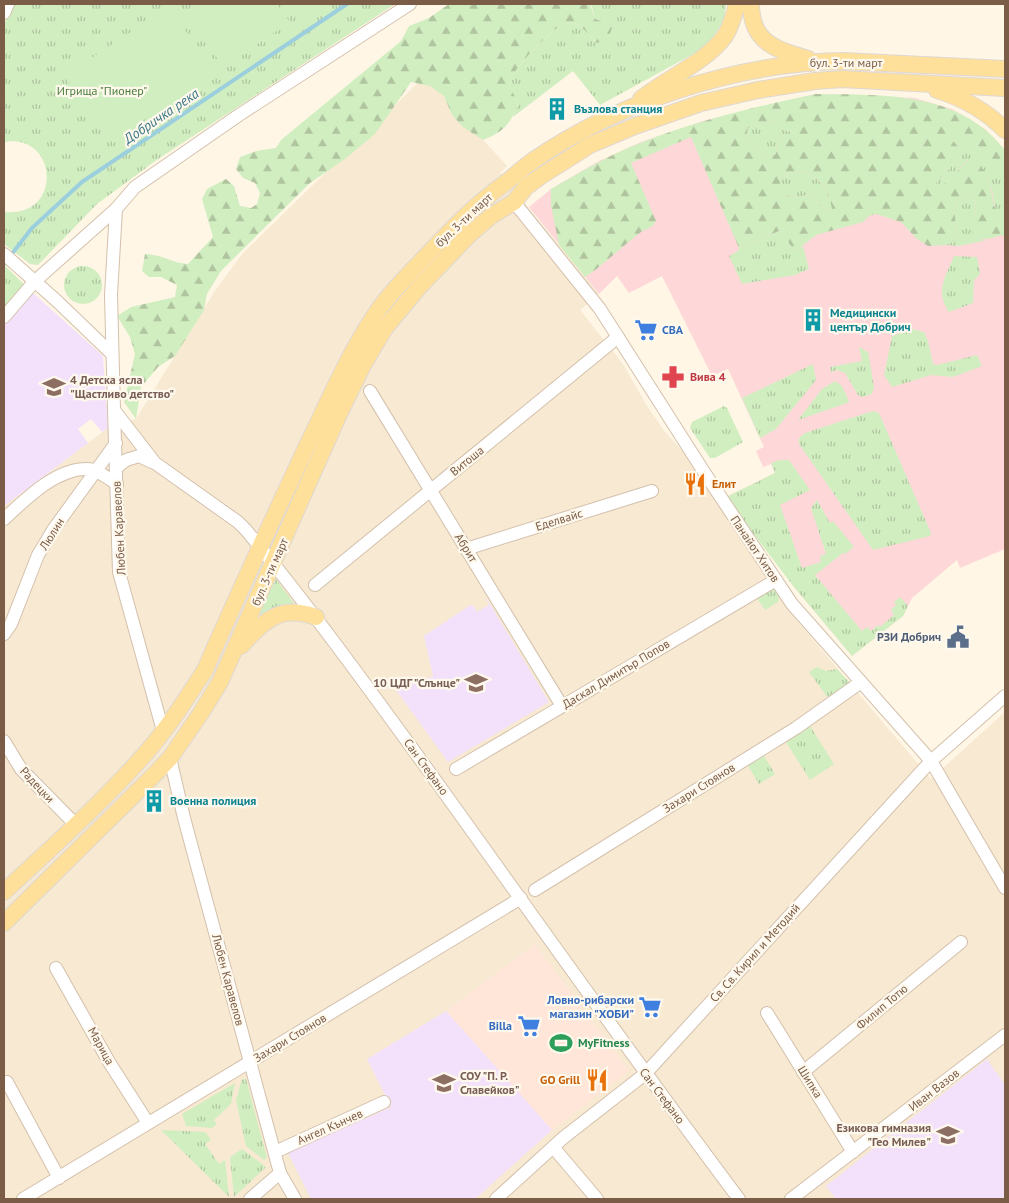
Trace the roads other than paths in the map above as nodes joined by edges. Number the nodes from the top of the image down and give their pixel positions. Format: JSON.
{"nodes":[{"id":1,"x":8,"y":4,"type":"edge"},
{"id":2,"x":410,"y":4,"type":"edge"},
{"id":3,"x":737,"y":4,"type":"edge"},
{"id":4,"x":751,"y":4,"type":"edge"},
{"id":5,"x":4,"y":13,"type":"edge"},
{"id":6,"x":815,"y":61,"type":"junction"},
{"id":7,"x":1005,"y":69,"type":"edge"},
{"id":8,"x":911,"y":82,"type":"junction"},
{"id":9,"x":1005,"y":88,"type":"edge"},
{"id":10,"x":630,"y":107,"type":"junction"},
{"id":11,"x":1005,"y":130,"type":"edge"},
{"id":12,"x":501,"y":186,"type":"junction"},
{"id":13,"x":513,"y":202,"type":"junction"},
{"id":14,"x":116,"y":210,"type":"junction"},
{"id":15,"x":4,"y":254,"type":"edge"},
{"id":16,"x":30,"y":278,"type":"junction"},
{"id":17,"x":4,"y":317,"type":"edge"},
{"id":18,"x":618,"y":337,"type":"junction"},
{"id":19,"x":112,"y":354,"type":"junction"},
{"id":20,"x":370,"y":391,"type":"dead end"},
{"id":21,"x":114,"y":410,"type":"junction"},
{"id":22,"x":116,"y":443,"type":"junction"},
{"id":23,"x":155,"y":463,"type":"junction"},
{"id":24,"x":116,"y":468,"type":"junction"},
{"id":25,"x":96,"y":471,"type":"junction"},
{"id":26,"x":117,"y":484,"type":"junction"},
{"id":27,"x":430,"y":491,"type":"junction"},
{"id":28,"x":652,"y":491,"type":"dead end"},
{"id":29,"x":4,"y":519,"type":"edge"},
{"id":30,"x":260,"y":546,"type":"junction"},
{"id":31,"x":466,"y":549,"type":"junction"},
{"id":32,"x":274,"y":564,"type":"junction"},
{"id":33,"x":776,"y":580,"type":"junction"},
{"id":34,"x":315,"y":584,"type":"dead end"},
{"id":35,"x":316,"y":617,"type":"junction"},
{"id":36,"x":4,"y":634,"type":"edge"},
{"id":37,"x":232,"y":657,"type":"junction"},
{"id":38,"x":861,"y":682,"type":"junction"},
{"id":39,"x":1005,"y":696,"type":"edge"},
{"id":40,"x":562,"y":706,"type":"junction"},
{"id":41,"x":163,"y":731,"type":"junction"},
{"id":42,"x":4,"y":741,"type":"edge"},
{"id":43,"x":170,"y":758,"type":"junction"},
{"id":44,"x":931,"y":761,"type":"junction"},
{"id":45,"x":456,"y":769,"type":"dead end"},
{"id":46,"x":76,"y":824,"type":"junction"},
{"id":47,"x":1005,"y":888,"type":"edge"},
{"id":48,"x":535,"y":890,"type":"dead end"},
{"id":49,"x":4,"y":892,"type":"edge"},
{"id":50,"x":521,"y":898,"type":"junction"},
{"id":51,"x":4,"y":923,"type":"edge"},
{"id":52,"x":960,"y":942,"type":"dead end"},
{"id":53,"x":56,"y":968,"type":"dead end"},
{"id":54,"x":767,"y":1013,"type":"dead end"},
{"id":55,"x":1005,"y":1035,"type":"edge"},
{"id":56,"x":250,"y":1062,"type":"junction"},
{"id":57,"x":803,"y":1072,"type":"junction"},
{"id":58,"x":645,"y":1074,"type":"junction"},
{"id":59,"x":7,"y":1082,"type":"dead end"},
{"id":60,"x":384,"y":1102,"type":"dead end"},
{"id":61,"x":148,"y":1123,"type":"junction"},
{"id":62,"x":553,"y":1147,"type":"junction"},
{"id":63,"x":275,"y":1152,"type":"junction"},
{"id":64,"x":853,"y":1152,"type":"junction"},
{"id":65,"x":280,"y":1173,"type":"junction"},
{"id":66,"x":58,"y":1178,"type":"junction"},
{"id":67,"x":23,"y":1199,"type":"edge"},
{"id":68,"x":250,"y":1199,"type":"edge"},
{"id":69,"x":295,"y":1199,"type":"edge"},
{"id":70,"x":496,"y":1199,"type":"edge"},
{"id":71,"x":597,"y":1199,"type":"edge"},
{"id":72,"x":739,"y":1199,"type":"edge"},
{"id":73,"x":791,"y":1199,"type":"edge"}],
"edges":[{"from":1,"to":5,"type":"street"},
{"from":2,"to":14,"type":"street"},
{"from":3,"to":10,"type":"main road"},
{"from":4,"to":6,"type":"main road"},
{"from":6,"to":7,"type":"main road","name":"бул. 3-ти март"},
{"from":6,"to":10,"type":"main road","name":"бул. 3-ти март"},
{"from":8,"to":9,"type":"main road","name":"бул. 3-ти март"},
{"from":8,"to":11,"type":"main road"},
{"from":8,"to":13,"type":"main road","name":"бул. 3-ти март"},
{"from":10,"to":12,"type":"main road","name":"бул. 3-ти март"},
{"from":12,"to":13,"type":"main road"},
{"from":12,"to":30,"type":"main road","name":"бул. 3-ти март"},
{"from":13,"to":18,"type":"street","name":"Панайот Хитов"},
{"from":13,"to":32,"type":"main road","name":"бул. 3-ти март"},
{"from":14,"to":16,"type":"street"},
{"from":14,"to":19,"type":"street"},
{"from":15,"to":16,"type":"street"},
{"from":16,"to":17,"type":"street"},
{"from":16,"to":19,"type":"street"},
{"from":18,"to":27,"type":"street","name":"Витоша"},
{"from":18,"to":33,"type":"street","name":"Панайот Хитов"},
{"from":19,"to":21,"type":"street"},
{"from":20,"to":27,"type":"street","name":"Абрит"},
{"from":21,"to":22,"type":"street","name":"Любен Каравелов"},
{"from":21,"to":23,"type":"street","name":"Сан Стефано"},
{"from":22,"to":24,"type":"street","name":"Любен Каравелов"},
{"from":22,"to":25,"type":"street","name":"Люлин"},
{"from":23,"to":24,"type":"street"},
{"from":23,"to":30,"type":"street","name":"Сан Стефано"},
{"from":24,"to":26,"type":"street","name":"Любен Каравелов"},
{"from":25,"to":26,"type":"street"},
{"from":25,"to":29,"type":"street"},
{"from":25,"to":36,"type":"street","name":"Люлин"},
{"from":26,"to":41,"type":"street","name":"Любен Каравелов"},
{"from":27,"to":31,"type":"street","name":"Абрит"},
{"from":27,"to":34,"type":"street","name":"Витоша"},
{"from":28,"to":31,"type":"street","name":"Еделвайс"},
{"from":30,"to":32,"type":"street","name":"Сан Стефано"},
{"from":30,"to":41,"type":"main road","name":"бул. 3-ти март"},
{"from":31,"to":40,"type":"street","name":"Абрит"},
{"from":32,"to":35,"type":"street","name":"Сан Стефано"},
{"from":32,"to":37,"type":"main road","name":"бул. 3-ти март"},
{"from":33,"to":38,"type":"street","name":"Панайот Хитов"},
{"from":33,"to":40,"type":"street","name":"Даскал Димитър Попов"},
{"from":35,"to":37,"type":"main road"},
{"from":35,"to":50,"type":"street","name":"Сан Стефано"},
{"from":37,"to":43,"type":"main road","name":"бул. 3-ти март"},
{"from":38,"to":44,"type":"street","name":"Панайот Хитов"},
{"from":38,"to":48,"type":"street","name":"Захари Стоянов"},
{"from":39,"to":44,"type":"street","name":"Св. Св. Кирил и Методий"},
{"from":40,"to":45,"type":"street","name":"Даскал Димитър Попов"},
{"from":41,"to":46,"type":"main road","name":"бул. 3-ти март"},
{"from":42,"to":46,"type":"street","name":"Радецки"},
{"from":43,"to":51,"type":"main road","name":"бул. 3-ти март"},
{"from":43,"to":56,"type":"street","name":"Любен Каравелов"},
{"from":44,"to":47,"type":"street","name":"Панайот Хитов"},
{"from":44,"to":58,"type":"street","name":"Св. Св. Кирил и Методий"},
{"from":46,"to":49,"type":"main road","name":"бул. 3-ти март"},
{"from":50,"to":56,"type":"street","name":"Захари Стоянов"},
{"from":50,"to":58,"type":"street","name":"Сан Стефано"},
{"from":52,"to":57,"type":"street","name":"Филип Тотю"},
{"from":53,"to":61,"type":"street","name":"Марица"},
{"from":54,"to":57,"type":"street","name":"Шипка"},
{"from":55,"to":64,"type":"street","name":"Иван Вазов"},
{"from":56,"to":61,"type":"street","name":"Захари Стоянов"},
{"from":56,"to":63,"type":"street","name":"Любен Каравелов"},
{"from":57,"to":64,"type":"street","name":"Шипка"},
{"from":58,"to":62,"type":"street","name":"Св. Св. Кирил и Методий"},
{"from":58,"to":72,"type":"street","name":"Сан Стефано"},
{"from":59,"to":66,"type":"street"},
{"from":60,"to":63,"type":"street","name":"Ангел Кънчев"},
{"from":61,"to":66,"type":"street","name":"Захари Стоянов"},
{"from":62,"to":70,"type":"street","name":"Св. Св. Кирил и Методий"},
{"from":62,"to":71,"type":"street"},
{"from":63,"to":65,"type":"street","name":"Любен Каравелов"},
{"from":64,"to":73,"type":"street","name":"Иван Вазов"},
{"from":65,"to":68,"type":"street"},
{"from":65,"to":69,"type":"street","name":"Любен Каравелов"},
{"from":66,"to":67,"type":"street","name":"Захари Стоянов"}]}
